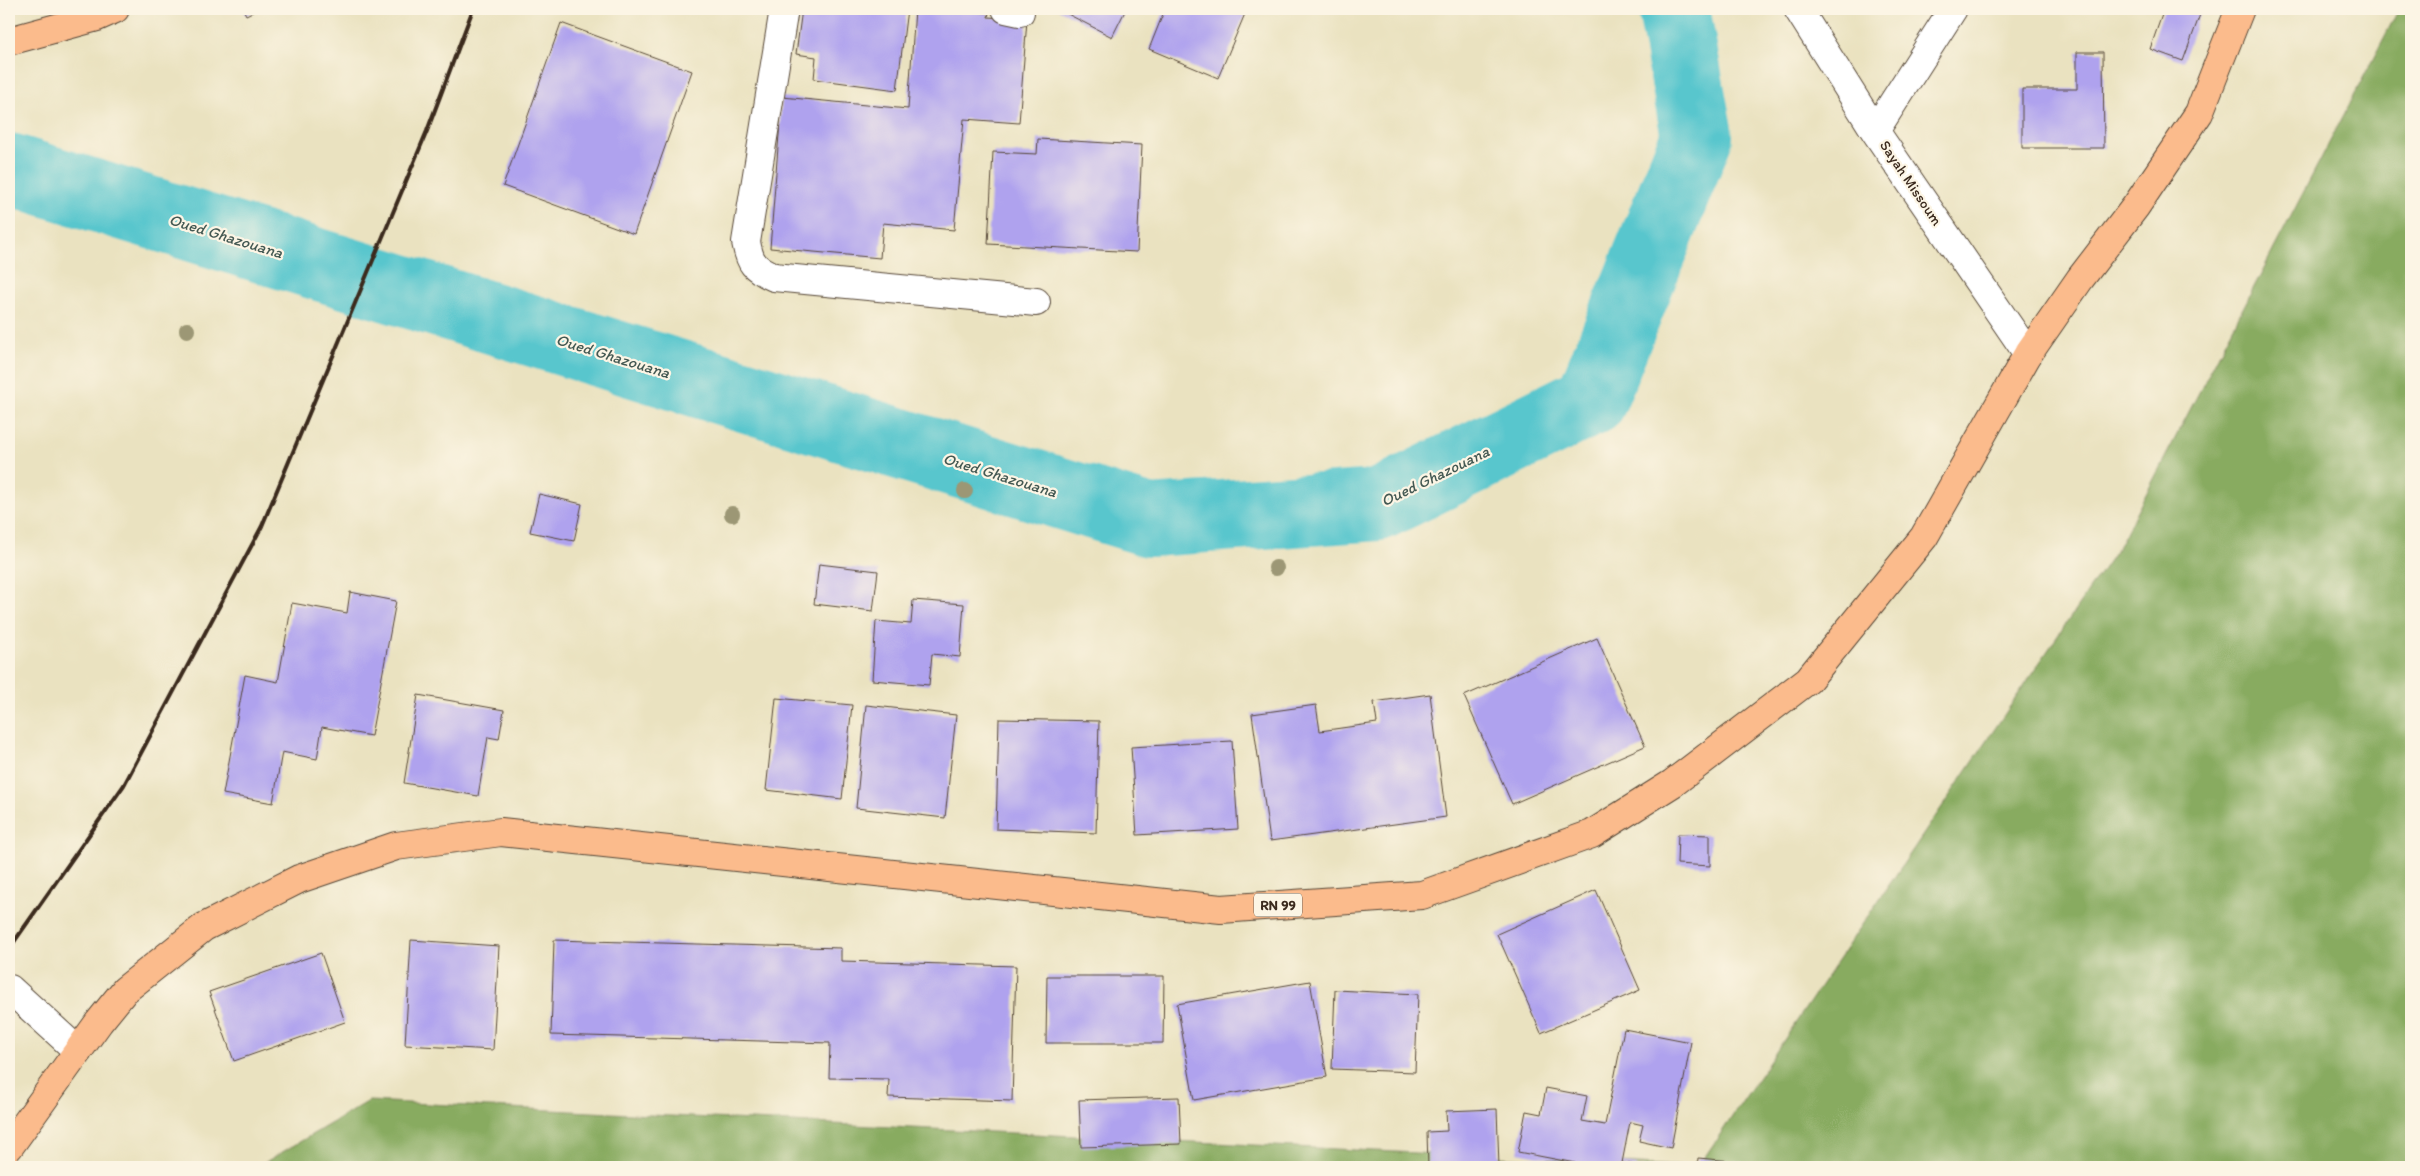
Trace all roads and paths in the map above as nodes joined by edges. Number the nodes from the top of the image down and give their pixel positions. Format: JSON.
{"nodes":[{"id":1,"x":115,"y":9,"type":"edge"},
{"id":2,"x":784,"y":9,"type":"edge"},
{"id":3,"x":1798,"y":9,"type":"edge"},
{"id":4,"x":1953,"y":9,"type":"edge"},
{"id":5,"x":2240,"y":9,"type":"edge"},
{"id":6,"x":9,"y":41,"type":"edge"},
{"id":7,"x":1875,"y":131,"type":"junction"},
{"id":8,"x":1036,"y":302,"type":"dead end"},
{"id":9,"x":2028,"y":354,"type":"junction"},
{"id":10,"x":10,"y":989,"type":"dead end"},
{"id":11,"x":78,"y":1051,"type":"junction"},
{"id":12,"x":9,"y":1147,"type":"edge"}],
"edges":[{"from":1,"to":6,"type":"main road"},
{"from":2,"to":8,"type":"street"},
{"from":3,"to":7,"type":"street","name":"Sayah Missoum"},
{"from":4,"to":7,"type":"street"},
{"from":5,"to":9,"type":"main road","number":"RN 99"},
{"from":7,"to":9,"type":"street","name":"Sayah Missoum"},
{"from":9,"to":11,"type":"main road","number":"RN 99"},
{"from":10,"to":11,"type":"street"},
{"from":11,"to":12,"type":"main road","number":"RN 99"}]}
